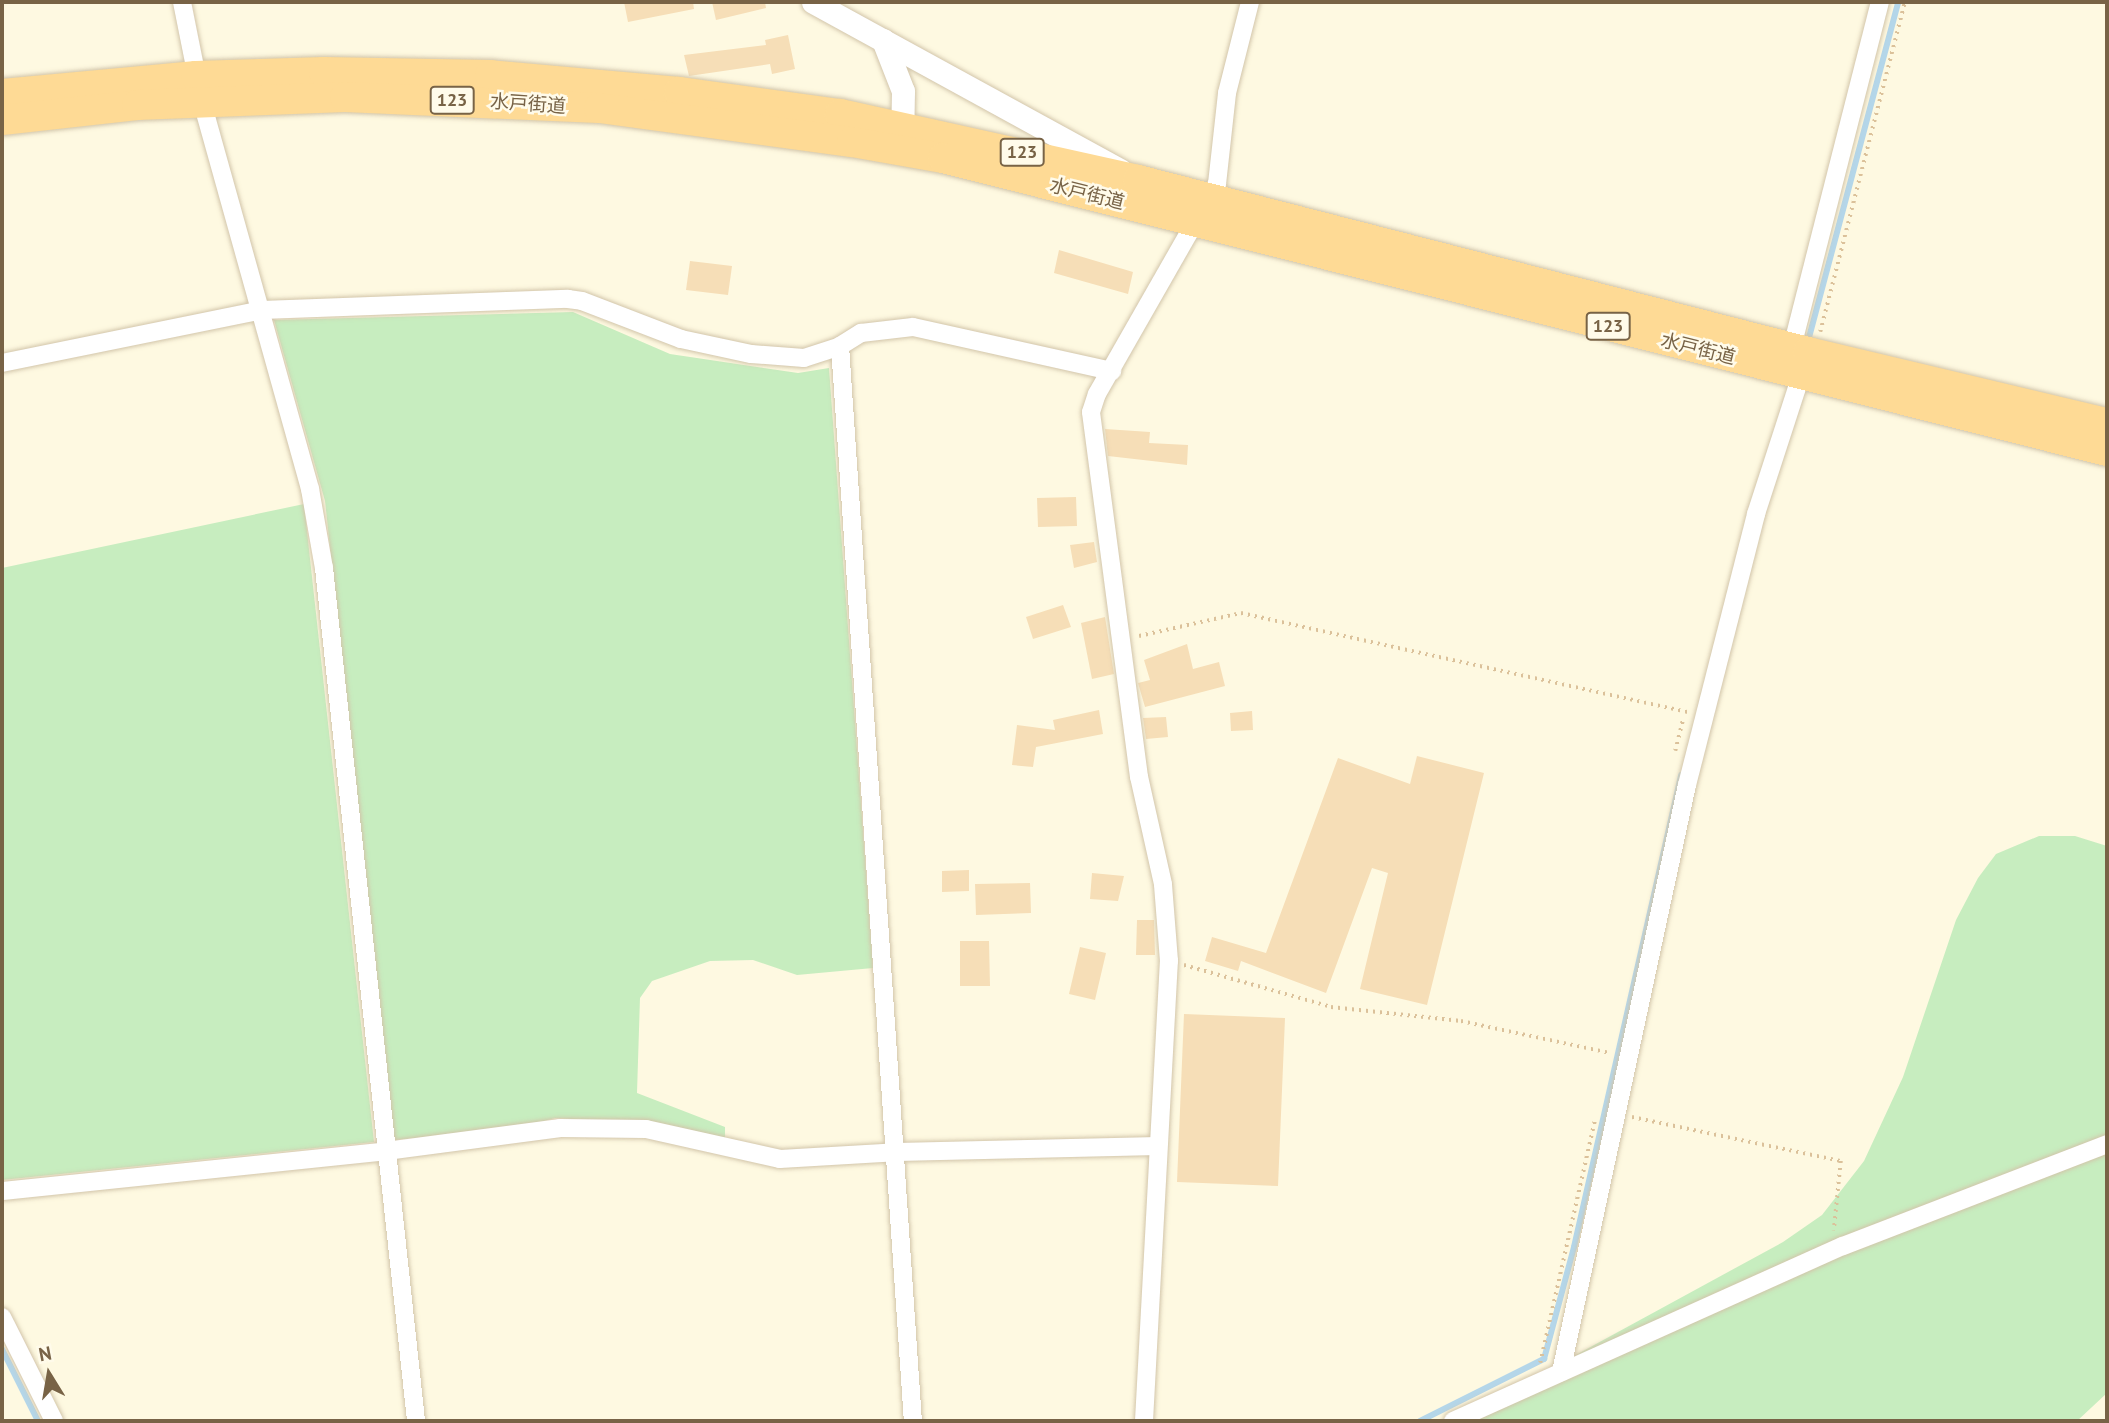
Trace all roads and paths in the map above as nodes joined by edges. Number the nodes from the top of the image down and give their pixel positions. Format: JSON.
{"nodes":[{"id":1,"x":182,"y":2,"type":"edge"},
{"id":2,"x":813,"y":2,"type":"edge"},
{"id":3,"x":1250,"y":2,"type":"edge"},
{"id":4,"x":1880,"y":2,"type":"edge"},
{"id":5,"x":1905,"y":2,"type":"edge"},
{"id":6,"x":883,"y":40,"type":"junction"},
{"id":7,"x":199,"y":89,"type":"junction"},
{"id":8,"x":2,"y":94,"type":"edge"},
{"id":9,"x":2,"y":120,"type":"edge"},
{"id":10,"x":903,"y":138,"type":"junction"},
{"id":11,"x":1138,"y":180,"type":"junction"},
{"id":12,"x":1203,"y":212,"type":"junction"},
{"id":13,"x":262,"y":310,"type":"junction"},
{"id":14,"x":840,"y":346,"type":"junction"},
{"id":15,"x":1804,"y":357,"type":"junction"},
{"id":16,"x":2,"y":363,"type":"edge"},
{"id":17,"x":1112,"y":371,"type":"junction"},
{"id":18,"x":2107,"y":423,"type":"edge"},
{"id":19,"x":2107,"y":451,"type":"edge"},
{"id":20,"x":1120,"y":640,"type":"junction"},
{"id":21,"x":1690,"y":698,"type":"dead end"},
{"id":22,"x":1685,"y":711,"type":"junction"},
{"id":23,"x":1705,"y":716,"type":"junction"},
{"id":24,"x":1673,"y":758,"type":"dead end"},
{"id":25,"x":1169,"y":961,"type":"junction"},
{"id":26,"x":1613,"y":1041,"type":"dead end"},
{"id":27,"x":1610,"y":1054,"type":"junction"},
{"id":28,"x":1607,"y":1067,"type":"dead end"},
{"id":29,"x":1598,"y":1106,"type":"dead end"},
{"id":30,"x":1617,"y":1114,"type":"junction"},
{"id":31,"x":2107,"y":1144,"type":"edge"},
{"id":32,"x":1158,"y":1146,"type":"junction"},
{"id":33,"x":386,"y":1152,"type":"junction"},
{"id":34,"x":897,"y":1152,"type":"junction"},
{"id":35,"x":2,"y":1191,"type":"edge"},
{"id":36,"x":1832,"y":1251,"type":"junction"},
{"id":37,"x":2,"y":1317,"type":"edge"},
{"id":38,"x":1561,"y":1372,"type":"junction"},
{"id":39,"x":1538,"y":1383,"type":"junction"},
{"id":40,"x":54,"y":1421,"type":"edge"},
{"id":41,"x":416,"y":1421,"type":"edge"},
{"id":42,"x":913,"y":1421,"type":"edge"},
{"id":43,"x":1144,"y":1421,"type":"edge"},
{"id":44,"x":1453,"y":1421,"type":"edge"}],
"edges":[{"from":1,"to":7,"type":"street"},
{"from":2,"to":6,"type":"street"},
{"from":3,"to":12,"type":"street"},
{"from":4,"to":15,"type":"street"},
{"from":5,"to":15,"type":"path"},
{"from":6,"to":10,"type":"street"},
{"from":6,"to":11,"type":"street"},
{"from":7,"to":8,"type":"highway","name":"水戸街道","number":"123"},
{"from":7,"to":9,"type":"highway","name":"水戸街道","number":"123"},
{"from":7,"to":10,"type":"highway","name":"水戸街道","number":"123"},
{"from":7,"to":13,"type":"street"},
{"from":10,"to":11,"type":"highway","name":"水戸街道","number":"123"},
{"from":10,"to":12,"type":"highway","name":"水戸街道","number":"123"},
{"from":11,"to":12,"type":"highway","name":"水戸街道","number":"123"},
{"from":12,"to":15,"type":"highway","name":"水戸街道","number":"123"},
{"from":12,"to":17,"type":"street"},
{"from":13,"to":14,"type":"street"},
{"from":13,"to":16,"type":"street"},
{"from":13,"to":33,"type":"street"},
{"from":14,"to":17,"type":"street"},
{"from":14,"to":34,"type":"street"},
{"from":15,"to":18,"type":"highway","name":"水戸街道","number":"123"},
{"from":15,"to":19,"type":"highway","name":"水戸街道","number":"123"},
{"from":15,"to":23,"type":"street"},
{"from":17,"to":20,"type":"street"},
{"from":20,"to":22,"type":"path"},
{"from":20,"to":25,"type":"street"},
{"from":21,"to":22,"type":"path"},
{"from":22,"to":23,"type":"path"},
{"from":22,"to":24,"type":"path"},
{"from":23,"to":30,"type":"street"},
{"from":25,"to":27,"type":"path"},
{"from":25,"to":32,"type":"street"},
{"from":26,"to":27,"type":"path"},
{"from":27,"to":28,"type":"path"},
{"from":29,"to":39,"type":"path"},
{"from":30,"to":36,"type":"path"},
{"from":30,"to":38,"type":"street"},
{"from":31,"to":36,"type":"street"},
{"from":32,"to":34,"type":"street"},
{"from":32,"to":43,"type":"street"},
{"from":33,"to":34,"type":"street"},
{"from":33,"to":35,"type":"street"},
{"from":33,"to":41,"type":"street"},
{"from":34,"to":42,"type":"street"},
{"from":36,"to":38,"type":"street"},
{"from":37,"to":40,"type":"street"},
{"from":38,"to":39,"type":"street"},
{"from":39,"to":44,"type":"street"}]}
